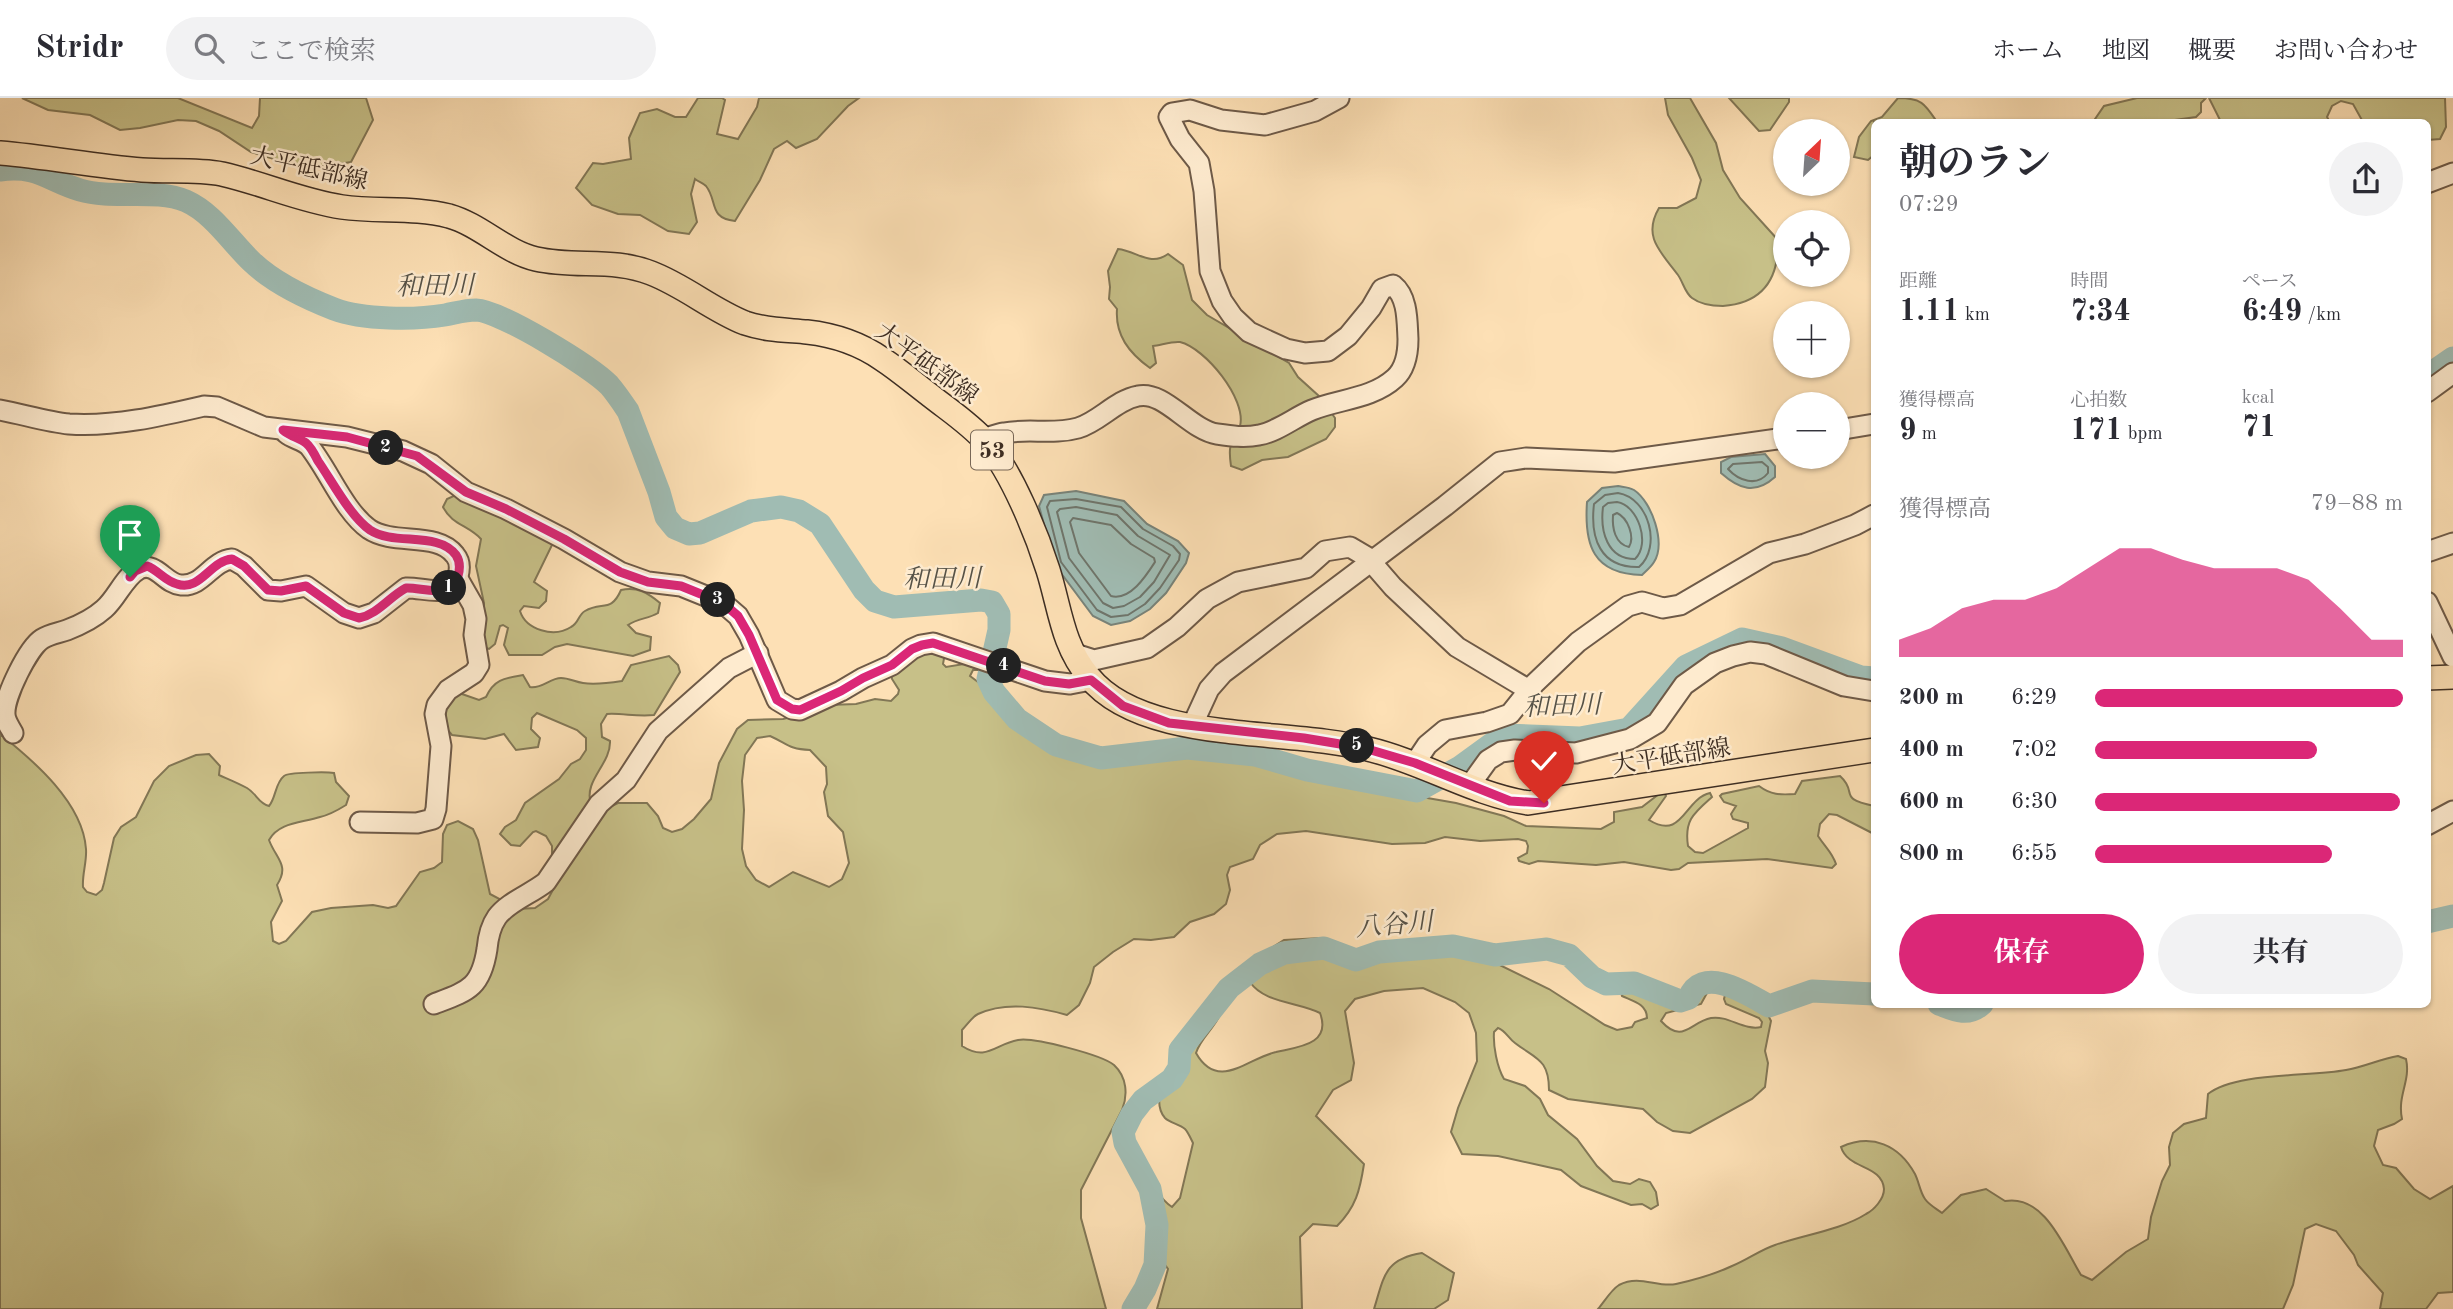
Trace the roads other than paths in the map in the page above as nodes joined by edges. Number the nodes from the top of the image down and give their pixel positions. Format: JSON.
{"nodes":[{"id":1,"x":1339,"y":98,"type":"edge"},
{"id":2,"x":0,"y":153,"type":"edge"},
{"id":3,"x":2453,"y":173,"type":"edge"},
{"id":4,"x":2431,"y":181,"type":"edge"},
{"id":5,"x":2453,"y":373,"type":"edge"},
{"id":6,"x":2431,"y":389,"type":"edge"},
{"id":7,"x":0,"y":410,"type":"edge"},
{"id":8,"x":1871,"y":424,"type":"edge"},
{"id":9,"x":1850,"y":428,"type":"edge"},
{"id":10,"x":283,"y":430,"type":"junction"},
{"id":11,"x":983,"y":439,"type":"junction"},
{"id":12,"x":1773,"y":440,"type":"edge"},
{"id":13,"x":1871,"y":517,"type":"edge"},
{"id":14,"x":2453,"y":542,"type":"edge"},
{"id":15,"x":2431,"y":550,"type":"edge"},
{"id":16,"x":1371,"y":562,"type":"junction"},
{"id":17,"x":457,"y":577,"type":"junction"},
{"id":18,"x":2431,"y":610,"type":"edge"},
{"id":19,"x":758,"y":653,"type":"junction"},
{"id":20,"x":1072,"y":653,"type":"junction"},
{"id":21,"x":2453,"y":657,"type":"edge"},
{"id":22,"x":2453,"y":677,"type":"edge"},
{"id":23,"x":2431,"y":678,"type":"edge"},
{"id":24,"x":1091,"y":680,"type":"junction"},
{"id":25,"x":1529,"y":690,"type":"junction"},
{"id":26,"x":1871,"y":690,"type":"edge"},
{"id":27,"x":1192,"y":726,"type":"junction"},
{"id":28,"x":13,"y":733,"type":"dead end"},
{"id":29,"x":1871,"y":750,"type":"edge"},
{"id":30,"x":1415,"y":763,"type":"junction"},
{"id":31,"x":1470,"y":785,"type":"junction"},
{"id":32,"x":2453,"y":811,"type":"edge"},
{"id":33,"x":360,"y":822,"type":"dead end"},
{"id":34,"x":2431,"y":823,"type":"edge"},
{"id":35,"x":434,"y":1004,"type":"dead end"}],
"edges":[{"from":1,"to":11,"type":"street"},
{"from":2,"to":11,"type":"main road","name":"大平砥部線","number":"53"},
{"from":3,"to":4,"type":"street"},
{"from":5,"to":6,"type":"street"},
{"from":7,"to":10,"type":"street"},
{"from":8,"to":9,"type":"street"},
{"from":10,"to":17,"type":"street"},
{"from":10,"to":19,"type":"street"},
{"from":11,"to":20,"type":"main road","name":"大平砥部線","number":"53"},
{"from":12,"to":16,"type":"street"},
{"from":13,"to":25,"type":"street"},
{"from":14,"to":15,"type":"street"},
{"from":16,"to":20,"type":"street"},
{"from":16,"to":25,"type":"street"},
{"from":16,"to":27,"type":"street"},
{"from":17,"to":28,"type":"street"},
{"from":17,"to":33,"type":"street"},
{"from":18,"to":21,"type":"street"},
{"from":19,"to":24,"type":"street"},
{"from":19,"to":35,"type":"street"},
{"from":20,"to":24,"type":"main road","name":"大平砥部線","number":"53"},
{"from":22,"to":23,"type":"main road"},
{"from":24,"to":27,"type":"main road","name":"大平砥部線","number":"53"},
{"from":25,"to":30,"type":"street"},
{"from":26,"to":31,"type":"street"},
{"from":27,"to":30,"type":"main road","name":"大平砥部線","number":"53"},
{"from":29,"to":31,"type":"main road","name":"大平砥部線","number":"53"},
{"from":30,"to":31,"type":"main road","name":"大平砥部線","number":"53"},
{"from":32,"to":34,"type":"street"}]}
